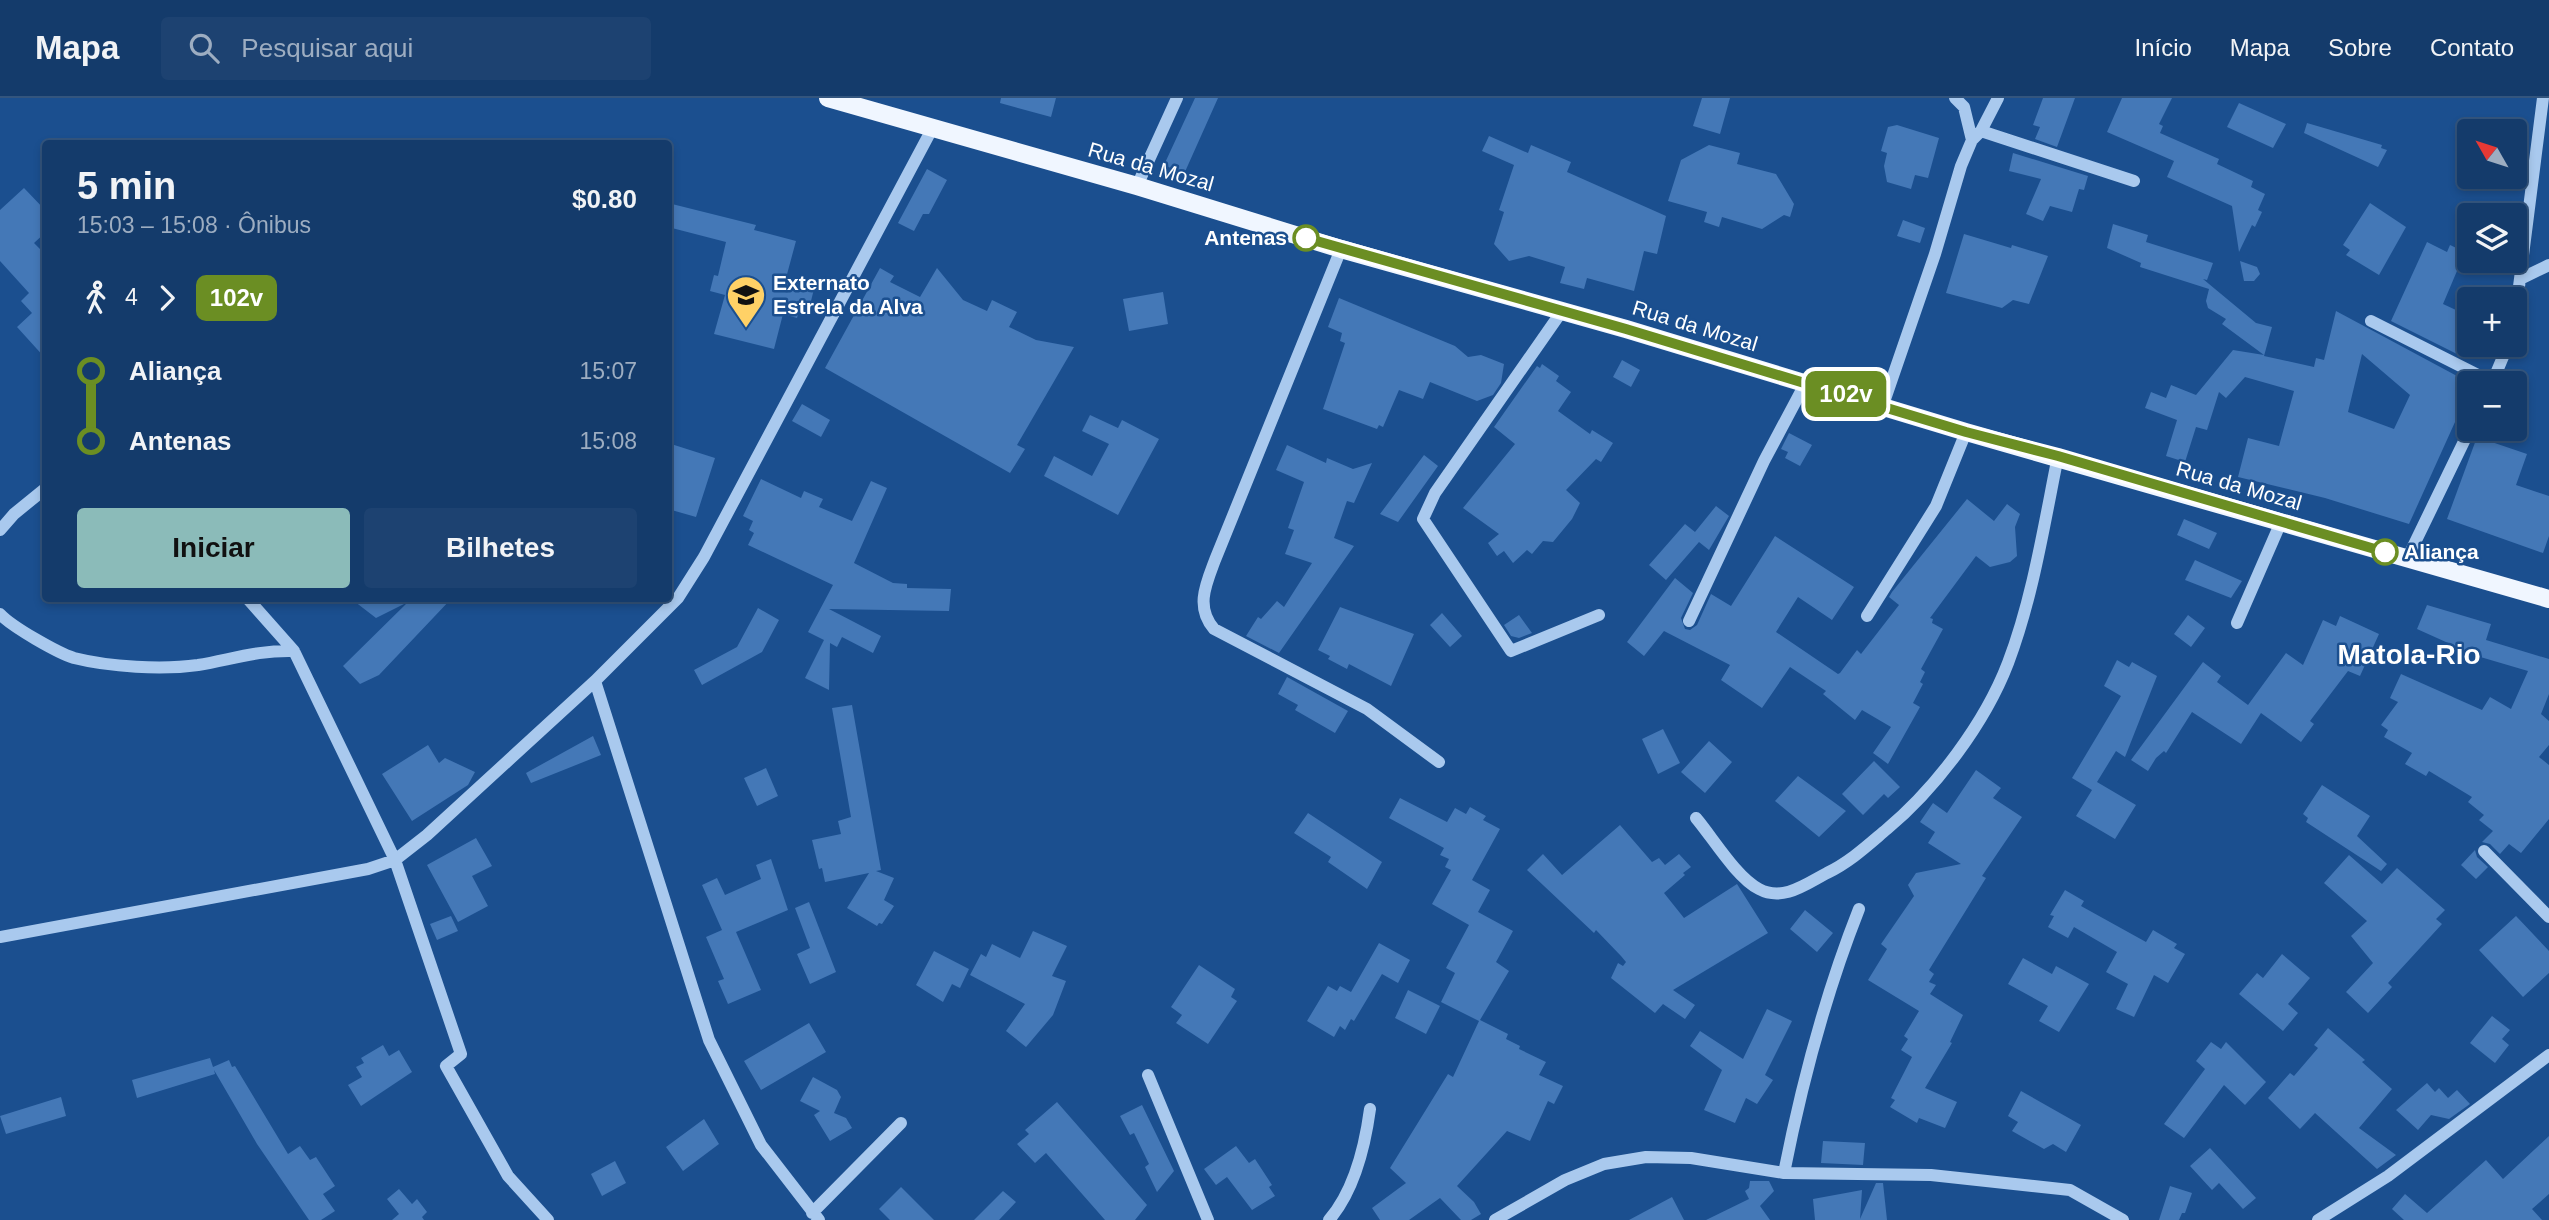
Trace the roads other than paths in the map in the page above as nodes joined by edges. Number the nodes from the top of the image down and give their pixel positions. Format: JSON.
{"nodes":[{"id":1,"x":828,"y":98,"type":"edge"},
{"id":2,"x":1177,"y":98,"type":"edge"},
{"id":3,"x":1955,"y":98,"type":"edge"},
{"id":4,"x":1998,"y":98,"type":"edge"},
{"id":5,"x":2543,"y":98,"type":"edge"},
{"id":6,"x":932,"y":129,"type":"junction"},
{"id":7,"x":1976,"y":135,"type":"junction"},
{"id":8,"x":2134,"y":181,"type":"dead end"},
{"id":9,"x":1137,"y":186,"type":"junction"},
{"id":10,"x":1341,"y":249,"type":"junction"},
{"id":11,"x":2549,"y":265,"type":"edge"},
{"id":12,"x":2520,"y":279,"type":"junction"},
{"id":13,"x":2519,"y":287,"type":"edge"},
{"id":14,"x":1562,"y":311,"type":"junction"},
{"id":15,"x":2371,"y":321,"type":"dead end"},
{"id":16,"x":2469,"y":371,"type":"edge"},
{"id":17,"x":1807,"y":382,"type":"junction"},
{"id":18,"x":1883,"y":405,"type":"junction"},
{"id":19,"x":1966,"y":432,"type":"junction"},
{"id":20,"x":2464,"y":441,"type":"edge"},
{"id":21,"x":2058,"y":456,"type":"junction"},
{"id":22,"x":42,"y":491,"type":"edge"},
{"id":23,"x":2281,"y":522,"type":"junction"},
{"id":24,"x":0,"y":530,"type":"edge"},
{"id":25,"x":2407,"y":559,"type":"junction"},
{"id":26,"x":673,"y":596,"type":"edge"},
{"id":27,"x":2549,"y":599,"type":"edge"},
{"id":28,"x":251,"y":602,"type":"edge"},
{"id":29,"x":667,"y":602,"type":"edge"},
{"id":30,"x":0,"y":614,"type":"edge"},
{"id":31,"x":1599,"y":615,"type":"dead end"},
{"id":32,"x":1867,"y":616,"type":"dead end"},
{"id":33,"x":1689,"y":621,"type":"dead end"},
{"id":34,"x":2236,"y":623,"type":"dead end"},
{"id":35,"x":295,"y":651,"type":"junction"},
{"id":36,"x":595,"y":681,"type":"junction"},
{"id":37,"x":1439,"y":762,"type":"dead end"},
{"id":38,"x":1696,"y":818,"type":"dead end"},
{"id":39,"x":2484,"y":851,"type":"dead end"},
{"id":40,"x":395,"y":860,"type":"junction"},
{"id":41,"x":1859,"y":909,"type":"dead end"},
{"id":42,"x":2549,"y":917,"type":"edge"},
{"id":43,"x":0,"y":937,"type":"edge"},
{"id":44,"x":2549,"y":1055,"type":"edge"},
{"id":45,"x":1147,"y":1074,"type":"dead end"},
{"id":46,"x":1370,"y":1109,"type":"dead end"},
{"id":47,"x":901,"y":1123,"type":"dead end"},
{"id":48,"x":1784,"y":1173,"type":"junction"},
{"id":49,"x":815,"y":1217,"type":"edge"},
{"id":50,"x":548,"y":1220,"type":"edge"},
{"id":51,"x":1208,"y":1220,"type":"edge"},
{"id":52,"x":1329,"y":1220,"type":"edge"},
{"id":53,"x":1494,"y":1220,"type":"edge"},
{"id":54,"x":2123,"y":1220,"type":"edge"},
{"id":55,"x":2318,"y":1220,"type":"edge"}],
"edges":[{"from":1,"to":6,"type":"main road","name":"Rua da Mozal"},
{"from":2,"to":9,"type":"street"},
{"from":3,"to":7,"type":"street"},
{"from":4,"to":7,"type":"street"},
{"from":5,"to":12,"type":"street"},
{"from":6,"to":9,"type":"main road","name":"Rua da Mozal"},
{"from":6,"to":26,"type":"street"},
{"from":7,"to":8,"type":"street"},
{"from":7,"to":18,"type":"street"},
{"from":9,"to":10,"type":"main road","name":"Rua da Mozal"},
{"from":10,"to":14,"type":"main road","name":"Rua da Mozal"},
{"from":10,"to":37,"type":"street"},
{"from":11,"to":12,"type":"street"},
{"from":12,"to":13,"type":"street"},
{"from":14,"to":17,"type":"main road","name":"Rua da Mozal"},
{"from":14,"to":31,"type":"street"},
{"from":15,"to":16,"type":"street"},
{"from":17,"to":18,"type":"main road","name":"Rua da Mozal"},
{"from":17,"to":33,"type":"street"},
{"from":18,"to":19,"type":"main road","name":"Rua da Mozal"},
{"from":19,"to":21,"type":"main road","name":"Rua da Mozal"},
{"from":19,"to":32,"type":"street"},
{"from":20,"to":25,"type":"street"},
{"from":21,"to":23,"type":"main road","name":"Rua da Mozal"},
{"from":21,"to":38,"type":"street"},
{"from":22,"to":24,"type":"street"},
{"from":23,"to":25,"type":"main road","name":"Rua da Mozal"},
{"from":23,"to":34,"type":"street"},
{"from":25,"to":27,"type":"main road","name":"Rua da Mozal"},
{"from":28,"to":35,"type":"street"},
{"from":29,"to":36,"type":"street"},
{"from":30,"to":35,"type":"street"},
{"from":35,"to":40,"type":"street"},
{"from":36,"to":40,"type":"street"},
{"from":36,"to":49,"type":"street"},
{"from":39,"to":42,"type":"street"},
{"from":40,"to":43,"type":"street"},
{"from":40,"to":50,"type":"street"},
{"from":41,"to":48,"type":"street"},
{"from":44,"to":55,"type":"street"},
{"from":45,"to":51,"type":"street"},
{"from":46,"to":52,"type":"street"},
{"from":47,"to":49,"type":"street"},
{"from":48,"to":53,"type":"street"},
{"from":48,"to":54,"type":"street"}]}
